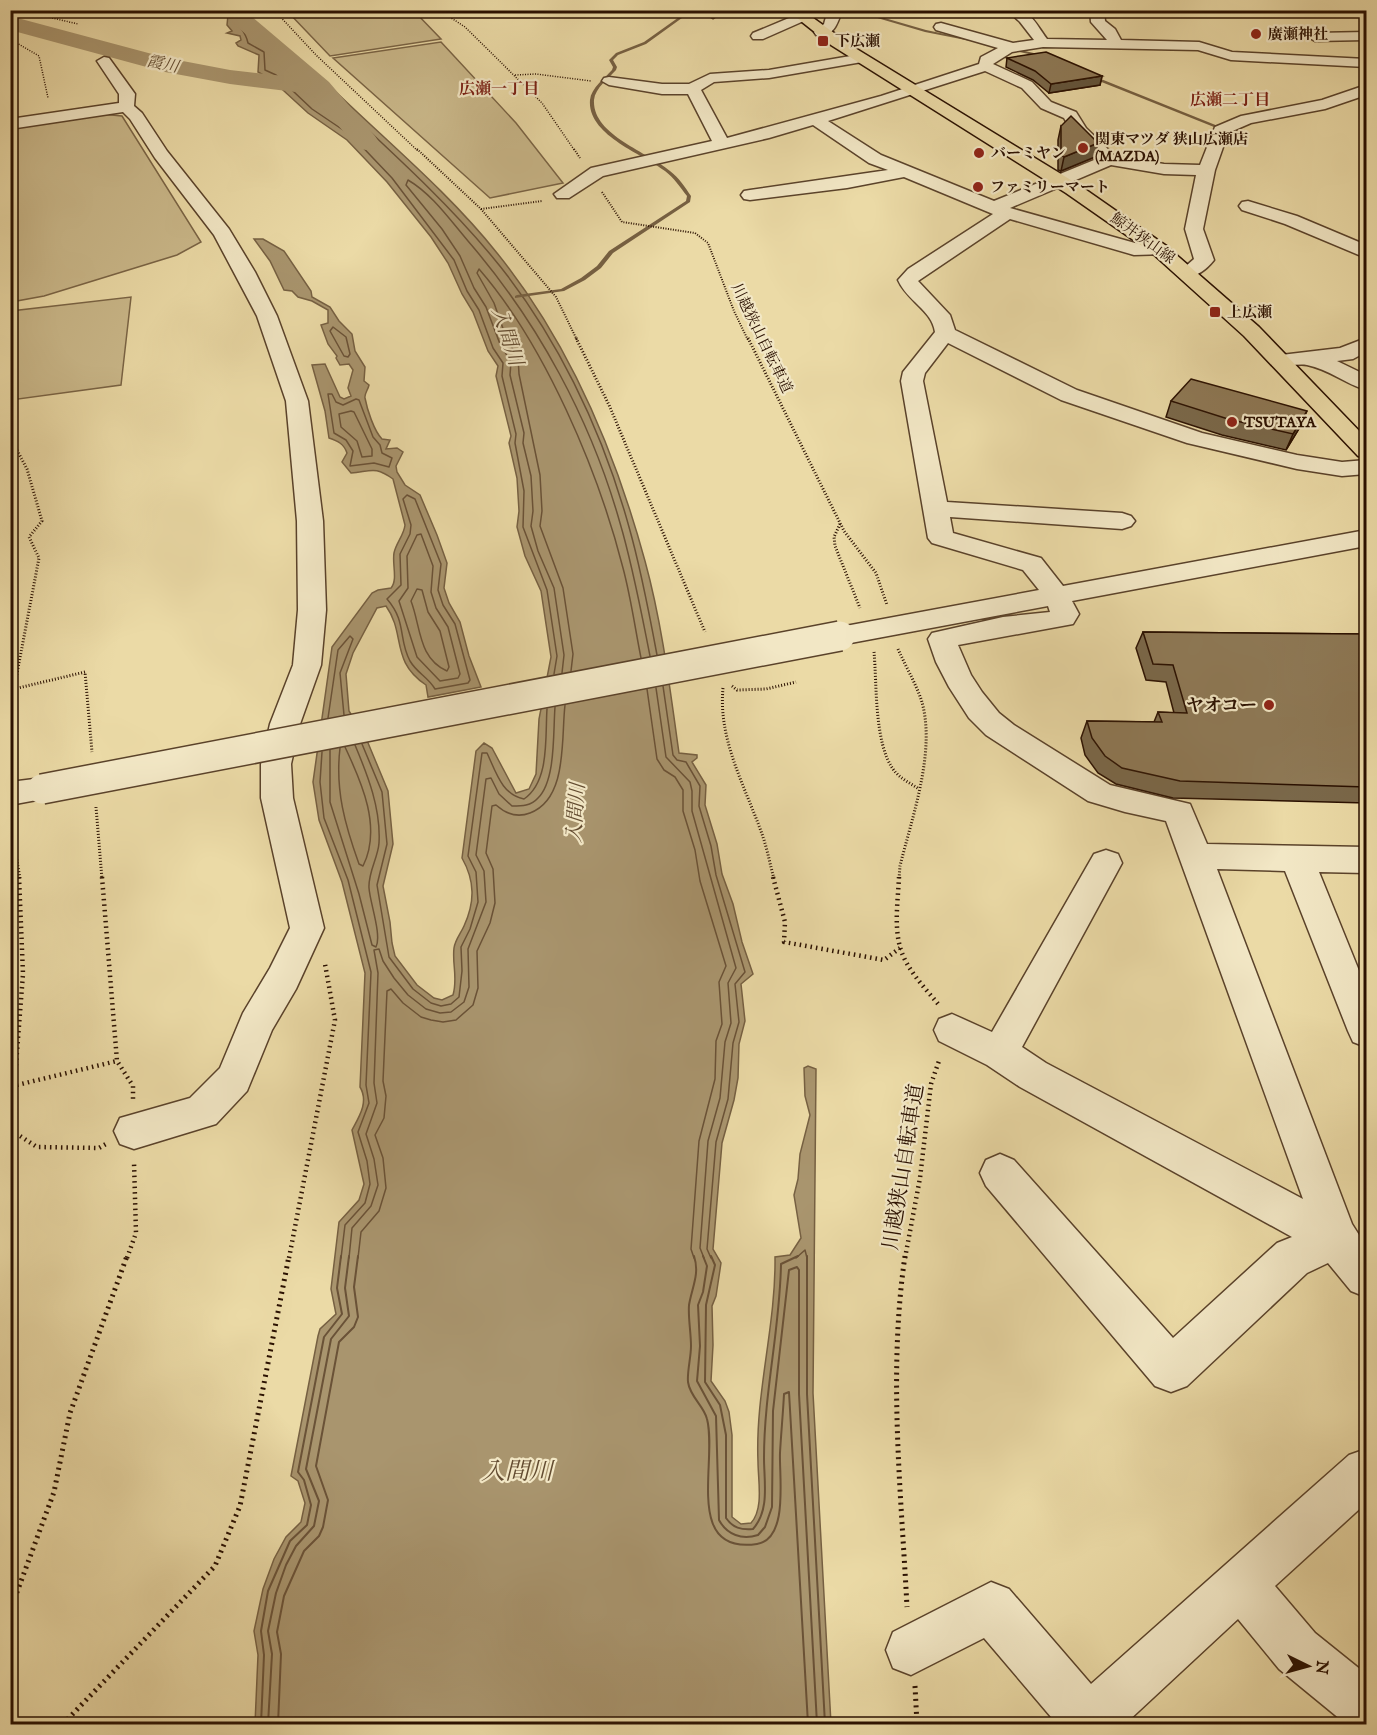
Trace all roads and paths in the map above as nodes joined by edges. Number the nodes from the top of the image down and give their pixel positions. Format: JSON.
{"nodes":[{"id":1,"x":18,"y":10,"type":"edge"},
{"id":2,"x":274,"y":10,"type":"edge"},
{"id":3,"x":439,"y":10,"type":"edge"},
{"id":4,"x":835,"y":10,"type":"edge"},
{"id":5,"x":1014,"y":10,"type":"edge"},
{"id":6,"x":1097,"y":10,"type":"edge"},
{"id":7,"x":797,"y":14,"type":"edge"},
{"id":8,"x":78,"y":24,"type":"dead end"},
{"id":9,"x":941,"y":27,"type":"dead end"},
{"id":10,"x":821,"y":32,"type":"junction"},
{"id":11,"x":758,"y":36,"type":"dead end"},
{"id":12,"x":1366,"y":36,"type":"edge"},
{"id":13,"x":1315,"y":37,"type":"dead end"},
{"id":14,"x":10,"y":39,"type":"edge"},
{"id":15,"x":1043,"y":43,"type":"junction"},
{"id":16,"x":1118,"y":45,"type":"junction"},
{"id":17,"x":1006,"y":49,"type":"junction"},
{"id":18,"x":862,"y":58,"type":"junction"},
{"id":19,"x":104,"y":61,"type":"dead end"},
{"id":20,"x":1366,"y":63,"type":"edge"},
{"id":21,"x":986,"y":66,"type":"junction"},
{"id":22,"x":516,"y":75,"type":"junction"},
{"id":23,"x":43,"y":81,"type":"dead end"},
{"id":24,"x":609,"y":81,"type":"joint"},
{"id":25,"x":692,"y":89,"type":"junction"},
{"id":26,"x":912,"y":90,"type":"junction"},
{"id":27,"x":1366,"y":90,"type":"edge"},
{"id":28,"x":126,"y":107,"type":"junction"},
{"id":29,"x":816,"y":119,"type":"junction"},
{"id":30,"x":10,"y":124,"type":"edge"},
{"id":31,"x":721,"y":142,"type":"junction"},
{"id":32,"x":1110,"y":160,"type":"junction"},
{"id":33,"x":1206,"y":170,"type":"junction"},
{"id":34,"x":904,"y":172,"type":"junction"},
{"id":35,"x":591,"y":175,"type":"junction"},
{"id":36,"x":1058,"y":180,"type":"junction"},
{"id":37,"x":562,"y":194,"type":"joint"},
{"id":38,"x":750,"y":195,"type":"dead end"},
{"id":39,"x":1248,"y":206,"type":"dead end"},
{"id":40,"x":481,"y":209,"type":"junction"},
{"id":41,"x":1001,"y":211,"type":"junction"},
{"id":42,"x":1160,"y":250,"type":"junction"},
{"id":43,"x":1366,"y":252,"type":"edge"},
{"id":44,"x":1189,"y":272,"type":"junction"},
{"id":45,"x":945,"y":333,"type":"junction"},
{"id":46,"x":1366,"y":344,"type":"edge"},
{"id":47,"x":1306,"y":358,"type":"junction"},
{"id":48,"x":1281,"y":361,"type":"junction"},
{"id":49,"x":1366,"y":383,"type":"edge"},
{"id":50,"x":10,"y":437,"type":"edge"},
{"id":51,"x":1366,"y":451,"type":"edge"},
{"id":52,"x":1366,"y":467,"type":"edge"},
{"id":53,"x":936,"y":509,"type":"junction"},
{"id":54,"x":1122,"y":521,"type":"dead end"},
{"id":55,"x":840,"y":524,"type":"junction"},
{"id":56,"x":1366,"y":538,"type":"edge"},
{"id":57,"x":1056,"y":595,"type":"junction"},
{"id":58,"x":889,"y":611,"type":"dead end"},
{"id":59,"x":863,"y":614,"type":"dead end"},
{"id":60,"x":706,"y":636,"type":"dead end"},
{"id":61,"x":942,"y":639,"type":"junction"},
{"id":62,"x":889,"y":646,"type":"junction"},
{"id":63,"x":723,"y":678,"type":"dead end"},
{"id":64,"x":796,"y":682,"type":"dead end"},
{"id":65,"x":730,"y":684,"type":"dead end"},
{"id":66,"x":14,"y":689,"type":"junction"},
{"id":67,"x":10,"y":731,"type":"edge"},
{"id":68,"x":92,"y":754,"type":"dead end"},
{"id":69,"x":919,"y":789,"type":"junction"},
{"id":70,"x":10,"y":794,"type":"edge"},
{"id":71,"x":96,"y":800,"type":"dead end"},
{"id":72,"x":10,"y":818,"type":"edge"},
{"id":73,"x":1195,"y":855,"type":"junction"},
{"id":74,"x":1297,"y":859,"type":"junction"},
{"id":75,"x":1366,"y":860,"type":"edge"},
{"id":76,"x":1106,"y":863,"type":"dead end"},
{"id":77,"x":900,"y":948,"type":"junction"},
{"id":78,"x":1352,"y":960,"type":"edge"},
{"id":79,"x":325,"y":961,"type":"dead end"},
{"id":80,"x":952,"y":1030,"type":"junction"},
{"id":81,"x":1366,"y":1031,"type":"edge"},
{"id":82,"x":1000,"y":1053,"type":"junction"},
{"id":83,"x":117,"y":1060,"type":"junction"},
{"id":84,"x":17,"y":1085,"type":"junction"},
{"id":85,"x":11,"y":1130,"type":"edge"},
{"id":86,"x":134,"y":1131,"type":"junction"},
{"id":87,"x":10,"y":1142,"type":"edge"},
{"id":88,"x":1000,"y":1173,"type":"dead end"},
{"id":89,"x":1335,"y":1238,"type":"junction"},
{"id":90,"x":1366,"y":1276,"type":"edge"},
{"id":91,"x":1366,"y":1472,"type":"edge"},
{"id":92,"x":1241,"y":1583,"type":"junction"},
{"id":93,"x":10,"y":1611,"type":"edge"},
{"id":94,"x":911,"y":1650,"type":"junction"},
{"id":95,"x":1366,"y":1707,"type":"edge"},
{"id":96,"x":1090,"y":1724,"type":"edge"},
{"id":97,"x":63,"y":1725,"type":"edge"},
{"id":98,"x":917,"y":1725,"type":"edge"}],
"edges":[{"from":1,"to":8,"type":"path"},
{"from":2,"to":40,"type":"path"},
{"from":3,"to":22,"type":"path","name":"川越狭山自転車道"},
{"from":4,"to":10,"type":"street"},
{"from":5,"to":15,"type":"street"},
{"from":6,"to":16,"type":"street"},
{"from":7,"to":10,"type":"main road","name":"鯨井狭山線"},
{"from":7,"to":11,"type":"street"},
{"from":9,"to":17,"type":"street"},
{"from":10,"to":18,"type":"main road","name":"鯨井狭山線"},
{"from":12,"to":13,"type":"street"},
{"from":14,"to":23,"type":"path"},
{"from":15,"to":16,"type":"street"},
{"from":15,"to":17,"type":"street"},
{"from":16,"to":20,"type":"street"},
{"from":17,"to":21,"type":"street"},
{"from":18,"to":25,"type":"street"},
{"from":18,"to":26,"type":"main road","name":"鯨井狭山線"},
{"from":19,"to":28,"type":"street"},
{"from":21,"to":26,"type":"street"},
{"from":21,"to":32,"type":"street"},
{"from":22,"to":24,"type":"path"},
{"from":22,"to":35,"type":"path","name":"川越狭山自転車道"},
{"from":24,"to":25,"type":"street"},
{"from":25,"to":31,"type":"street"},
{"from":26,"to":29,"type":"street"},
{"from":26,"to":36,"type":"main road","name":"鯨井狭山線"},
{"from":27,"to":33,"type":"street"},
{"from":28,"to":30,"type":"street"},
{"from":28,"to":86,"type":"street"},
{"from":29,"to":31,"type":"street"},
{"from":29,"to":34,"type":"street"},
{"from":31,"to":35,"type":"street"},
{"from":32,"to":33,"type":"street"},
{"from":32,"to":36,"type":"street"},
{"from":33,"to":44,"type":"street"},
{"from":34,"to":38,"type":"street"},
{"from":34,"to":41,"type":"street"},
{"from":35,"to":37,"type":"street"},
{"from":35,"to":55,"type":"path","name":"川越狭山自転車道"},
{"from":36,"to":41,"type":"street"},
{"from":36,"to":42,"type":"main road","name":"鯨井狭山線"},
{"from":37,"to":40,"type":"path"},
{"from":39,"to":43,"type":"street"},
{"from":40,"to":60,"type":"path"},
{"from":41,"to":42,"type":"street"},
{"from":41,"to":45,"type":"street"},
{"from":42,"to":44,"type":"main road","name":"鯨井狭山線"},
{"from":44,"to":48,"type":"main road","name":"鯨井狭山線"},
{"from":45,"to":52,"type":"street"},
{"from":45,"to":53,"type":"street"},
{"from":46,"to":47,"type":"street"},
{"from":47,"to":48,"type":"street"},
{"from":47,"to":49,"type":"street"},
{"from":48,"to":51,"type":"main road","name":"鯨井狭山線"},
{"from":50,"to":66,"type":"path"},
{"from":53,"to":54,"type":"street"},
{"from":53,"to":57,"type":"street"},
{"from":55,"to":58,"type":"path","name":"川越狭山自転車道"},
{"from":55,"to":59,"type":"path"},
{"from":56,"to":57,"type":"street"},
{"from":57,"to":61,"type":"street"},
{"from":57,"to":70,"type":"street","bridge":true},
{"from":61,"to":62,"type":"street"},
{"from":61,"to":73,"type":"street"},
{"from":62,"to":69,"type":"path"},
{"from":62,"to":69,"type":"path"},
{"from":63,"to":77,"type":"path"},
{"from":64,"to":65,"type":"path"},
{"from":66,"to":67,"type":"path"},
{"from":66,"to":68,"type":"path"},
{"from":69,"to":77,"type":"path"},
{"from":71,"to":83,"type":"path"},
{"from":72,"to":84,"type":"path"},
{"from":73,"to":74,"type":"street"},
{"from":73,"to":89,"type":"street"},
{"from":74,"to":75,"type":"street"},
{"from":74,"to":78,"type":"street"},
{"from":76,"to":82,"type":"street"},
{"from":77,"to":80,"type":"path"},
{"from":78,"to":81,"type":"street"},
{"from":79,"to":97,"type":"path"},
{"from":80,"to":82,"type":"street"},
{"from":80,"to":94,"type":"path","name":"川越狭山自転車道"},
{"from":82,"to":89,"type":"street"},
{"from":83,"to":84,"type":"path"},
{"from":83,"to":86,"type":"path"},
{"from":84,"to":85,"type":"path"},
{"from":85,"to":86,"type":"path"},
{"from":85,"to":87,"type":"path"},
{"from":86,"to":93,"type":"path"},
{"from":88,"to":89,"type":"street"},
{"from":89,"to":90,"type":"street"},
{"from":91,"to":92,"type":"street"},
{"from":92,"to":95,"type":"street"},
{"from":92,"to":96,"type":"street"},
{"from":94,"to":96,"type":"street"},
{"from":94,"to":98,"type":"path","name":"川越狭山自転車道"}]}
